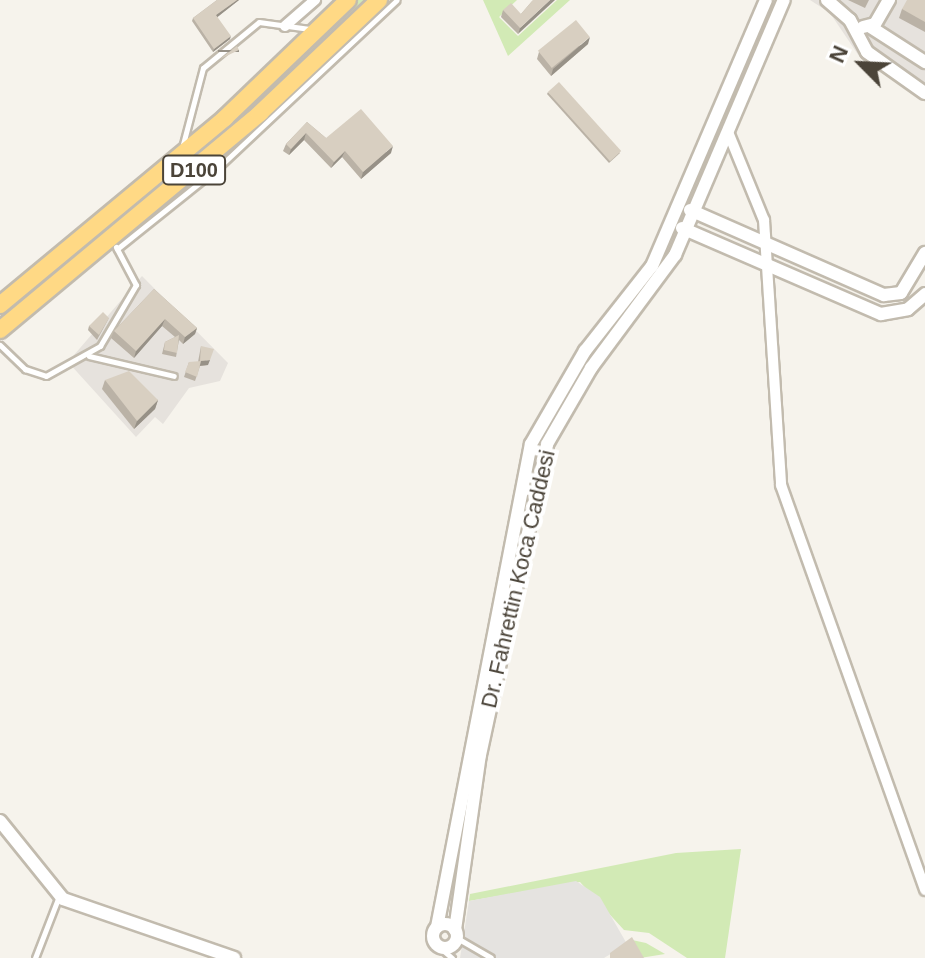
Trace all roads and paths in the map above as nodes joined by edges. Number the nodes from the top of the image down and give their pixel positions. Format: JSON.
{"nodes":[{"id":1,"x":315,"y":0,"type":"edge"},
{"id":2,"x":348,"y":0,"type":"edge"},
{"id":3,"x":379,"y":0,"type":"edge"},
{"id":4,"x":397,"y":0,"type":"edge"},
{"id":5,"x":766,"y":0,"type":"edge"},
{"id":6,"x":784,"y":0,"type":"edge"},
{"id":7,"x":827,"y":0,"type":"edge"},
{"id":8,"x":889,"y":0,"type":"edge"},
{"id":9,"x":285,"y":26,"type":"junction"},
{"id":10,"x":869,"y":26,"type":"junction"},
{"id":11,"x":853,"y":27,"type":"junction"},
{"id":12,"x":319,"y":30,"type":"junction"},
{"id":13,"x":925,"y":62,"type":"edge"},
{"id":14,"x":925,"y":93,"type":"edge"},
{"id":15,"x":728,"y":132,"type":"junction"},
{"id":16,"x":180,"y":157,"type":"junction"},
{"id":17,"x":679,"y":205,"type":"junction"},
{"id":18,"x":694,"y":212,"type":"junction"},
{"id":19,"x":672,"y":223,"type":"junction"},
{"id":20,"x":686,"y":230,"type":"junction"},
{"id":21,"x":766,"y":243,"type":"junction"},
{"id":22,"x":114,"y":244,"type":"junction"},
{"id":23,"x":925,"y":253,"type":"edge"},
{"id":24,"x":766,"y":266,"type":"junction"},
{"id":25,"x":925,"y":294,"type":"edge"},
{"id":26,"x":0,"y":305,"type":"edge"},
{"id":27,"x":0,"y":330,"type":"edge"},
{"id":28,"x":0,"y":345,"type":"edge"},
{"id":29,"x":89,"y":356,"type":"junction"},
{"id":30,"x":174,"y":376,"type":"dead end"},
{"id":31,"x":0,"y":821,"type":"edge"},
{"id":32,"x":925,"y":890,"type":"edge"},
{"id":33,"x":59,"y":895,"type":"junction"},
{"id":34,"x":437,"y":927,"type":"junction"},
{"id":35,"x":456,"y":934,"type":"junction"},
{"id":36,"x":435,"y":948,"type":"edge"},
{"id":37,"x":35,"y":958,"type":"edge"},
{"id":38,"x":234,"y":958,"type":"edge"},
{"id":39,"x":452,"y":958,"type":"edge"},
{"id":40,"x":491,"y":958,"type":"edge"}],
"edges":[{"from":1,"to":9,"type":"street"},
{"from":2,"to":12,"type":"highway","number":"D100"},
{"from":3,"to":22,"type":"highway","number":"D100"},
{"from":4,"to":22,"type":"lane"},
{"from":5,"to":17,"type":"street","name":"Dr. Fahrettin Koca Caddesi"},
{"from":6,"to":15,"type":"street","name":"Dr. Fahrettin Koca Caddesi"},
{"from":7,"to":11,"type":"street"},
{"from":8,"to":10,"type":"street"},
{"from":9,"to":12,"type":"lane"},
{"from":9,"to":16,"type":"lane"},
{"from":10,"to":11,"type":"street"},
{"from":10,"to":13,"type":"street"},
{"from":11,"to":14,"type":"street"},
{"from":12,"to":16,"type":"highway","number":"D100"},
{"from":15,"to":18,"type":"street","name":"Dr. Fahrettin Koca Caddesi"},
{"from":15,"to":21,"type":"street"},
{"from":16,"to":26,"type":"highway","number":"D100"},
{"from":17,"to":18,"type":"street"},
{"from":17,"to":19,"type":"street","name":"Dr. Fahrettin Koca Caddesi"},
{"from":18,"to":20,"type":"street","name":"Dr. Fahrettin Koca Caddesi"},
{"from":18,"to":21,"type":"street"},
{"from":19,"to":20,"type":"street"},
{"from":19,"to":34,"type":"street","name":"Dr. Fahrettin Koca Caddesi"},
{"from":20,"to":24,"type":"street"},
{"from":20,"to":35,"type":"street","name":"Dr. Fahrettin Koca Caddesi"},
{"from":21,"to":23,"type":"street"},
{"from":21,"to":24,"type":"street"},
{"from":22,"to":27,"type":"highway","number":"D100"},
{"from":22,"to":29,"type":"lane"},
{"from":24,"to":25,"type":"street"},
{"from":24,"to":32,"type":"street"},
{"from":28,"to":29,"type":"lane"},
{"from":29,"to":30,"type":"lane"},
{"from":31,"to":33,"type":"street"},
{"from":33,"to":37,"type":"lane"},
{"from":33,"to":38,"type":"street"},
{"from":34,"to":35,"type":"street"},
{"from":34,"to":36,"type":"street","name":"Dr. Fahrettin Koca Caddesi"},
{"from":35,"to":36,"type":"street"},
{"from":35,"to":40,"type":"lane"},
{"from":36,"to":39,"type":"lane"}]}
